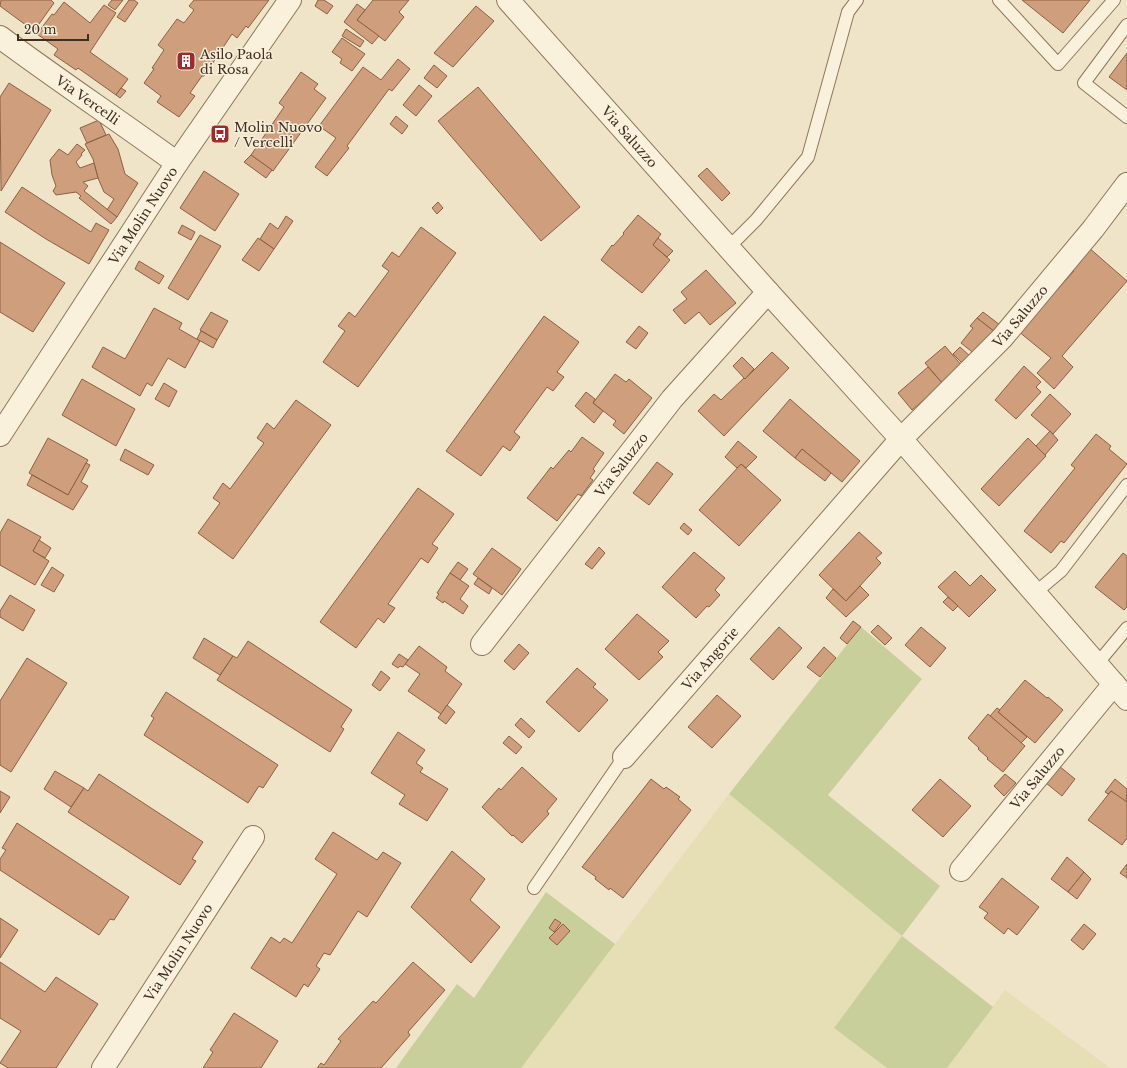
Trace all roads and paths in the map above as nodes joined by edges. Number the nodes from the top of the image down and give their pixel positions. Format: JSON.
{"nodes":[{"id":1,"x":290,"y":0,"type":"edge"},
{"id":2,"x":508,"y":0,"type":"edge"},
{"id":3,"x":857,"y":0,"type":"edge"},
{"id":4,"x":999,"y":0,"type":"edge"},
{"id":5,"x":1114,"y":0,"type":"edge"},
{"id":6,"x":1127,"y":25,"type":"edge"},
{"id":7,"x":0,"y":37,"type":"edge"},
{"id":8,"x":1127,"y":117,"type":"edge"},
{"id":9,"x":177,"y":163,"type":"junction"},
{"id":10,"x":1127,"y":184,"type":"edge"},
{"id":11,"x":729,"y":247,"type":"junction"},
{"id":12,"x":768,"y":292,"type":"junction"},
{"id":13,"x":0,"y":435,"type":"edge"},
{"id":14,"x":902,"y":439,"type":"junction"},
{"id":15,"x":1127,"y":485,"type":"edge"},
{"id":16,"x":1035,"y":593,"type":"junction"},
{"id":17,"x":1127,"y":628,"type":"edge"},
{"id":18,"x":482,"y":644,"type":"dead end"},
{"id":19,"x":1097,"y":664,"type":"junction"},
{"id":20,"x":1121,"y":691,"type":"edge"},
{"id":21,"x":624,"y":757,"type":"joint"},
{"id":22,"x":253,"y":837,"type":"dead end"},
{"id":23,"x":961,"y":870,"type":"dead end"},
{"id":24,"x":534,"y":888,"type":"dead end"},
{"id":25,"x":103,"y":1068,"type":"edge"}],
"edges":[{"from":1,"to":9,"type":"street","name":"Via Molin Nuovo"},
{"from":2,"to":11,"type":"street","name":"Via Saluzzo"},
{"from":3,"to":11,"type":"lane"},
{"from":4,"to":5,"type":"lane"},
{"from":6,"to":8,"type":"lane"},
{"from":7,"to":9,"type":"street","name":"Via Vercelli"},
{"from":9,"to":13,"type":"street","name":"Via Molin Nuovo"},
{"from":10,"to":14,"type":"street","name":"Via Saluzzo"},
{"from":11,"to":12,"type":"street","name":"Via Saluzzo"},
{"from":12,"to":14,"type":"street","name":"Via Saluzzo"},
{"from":12,"to":18,"type":"street","name":"Via Saluzzo"},
{"from":14,"to":16,"type":"street","name":"Via Saluzzo"},
{"from":14,"to":21,"type":"street","name":"Via Angorie"},
{"from":15,"to":16,"type":"lane"},
{"from":16,"to":19,"type":"street","name":"Via Saluzzo"},
{"from":17,"to":19,"type":"lane"},
{"from":19,"to":20,"type":"street","name":"Via Saluzzo"},
{"from":20,"to":23,"type":"street","name":"Via Saluzzo"},
{"from":21,"to":24,"type":"lane","name":"Via Angorie"},
{"from":22,"to":25,"type":"street","name":"Via Molin Nuovo"}]}
